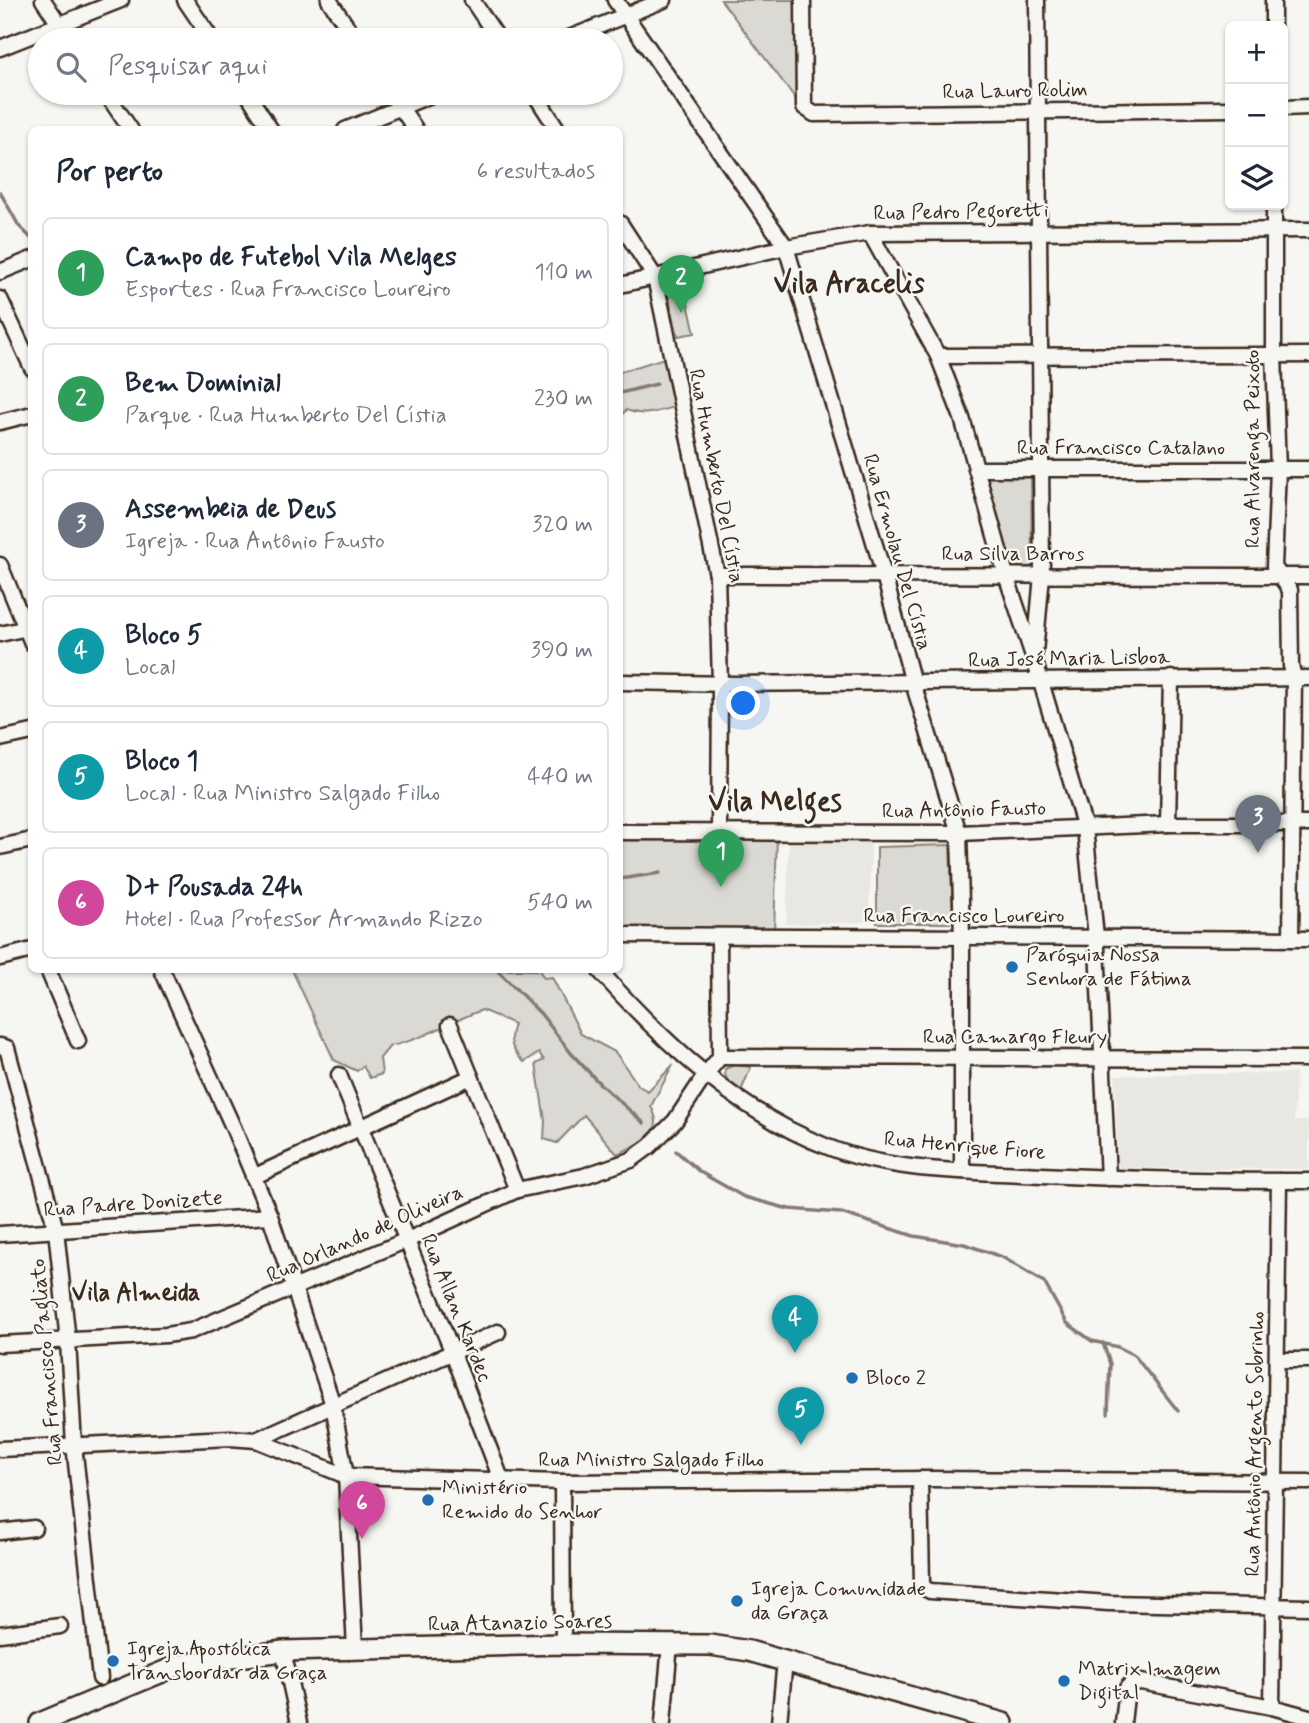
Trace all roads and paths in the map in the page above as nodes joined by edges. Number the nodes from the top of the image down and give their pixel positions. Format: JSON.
{"nodes":[{"id":1,"x":43,"y":0,"type":"edge"},
{"id":2,"x":121,"y":0,"type":"edge"},
{"id":3,"x":185,"y":0,"type":"edge"},
{"id":4,"x":329,"y":0,"type":"edge"},
{"id":5,"x":472,"y":0,"type":"edge"},
{"id":6,"x":615,"y":0,"type":"edge"},
{"id":7,"x":664,"y":0,"type":"edge"},
{"id":8,"x":803,"y":0,"type":"edge"},
{"id":9,"x":1037,"y":0,"type":"edge"},
{"id":10,"x":1273,"y":0,"type":"edge"},
{"id":11,"x":624,"y":14,"type":"junction"},
{"id":12,"x":1273,"y":21,"type":"edge"},
{"id":13,"x":60,"y":24,"type":"junction"},
{"id":14,"x":50,"y":28,"type":"edge"},
{"id":15,"x":62,"y":28,"type":"edge"},
{"id":16,"x":204,"y":28,"type":"edge"},
{"id":17,"x":348,"y":28,"type":"edge"},
{"id":18,"x":491,"y":28,"type":"edge"},
{"id":19,"x":592,"y":28,"type":"edge"},
{"id":20,"x":28,"y":37,"type":"edge"},
{"id":21,"x":0,"y":48,"type":"edge"},
{"id":22,"x":114,"y":105,"type":"edge"},
{"id":23,"x":255,"y":105,"type":"edge"},
{"id":24,"x":405,"y":105,"type":"edge"},
{"id":25,"x":542,"y":105,"type":"edge"},
{"id":26,"x":400,"y":107,"type":"junction"},
{"id":27,"x":1288,"y":107,"type":"edge"},
{"id":28,"x":1309,"y":107,"type":"edge"},
{"id":29,"x":1225,"y":108,"type":"edge"},
{"id":30,"x":1039,"y":112,"type":"junction"},
{"id":31,"x":128,"y":126,"type":"edge"},
{"id":32,"x":268,"y":126,"type":"edge"},
{"id":33,"x":355,"y":126,"type":"edge"},
{"id":34,"x":413,"y":126,"type":"edge"},
{"id":35,"x":555,"y":126,"type":"edge"},
{"id":36,"x":1274,"y":210,"type":"edge"},
{"id":37,"x":623,"y":228,"type":"edge"},
{"id":38,"x":1274,"y":230,"type":"junction"},
{"id":39,"x":1309,"y":230,"type":"edge"},
{"id":40,"x":1040,"y":232,"type":"junction"},
{"id":41,"x":870,"y":233,"type":"junction"},
{"id":42,"x":786,"y":247,"type":"junction"},
{"id":43,"x":28,"y":261,"type":"edge"},
{"id":44,"x":0,"y":272,"type":"edge"},
{"id":45,"x":655,"y":277,"type":"junction"},
{"id":46,"x":623,"y":284,"type":"edge"},
{"id":47,"x":0,"y":299,"type":"edge"},
{"id":48,"x":1274,"y":355,"type":"junction"},
{"id":49,"x":1309,"y":355,"type":"edge"},
{"id":50,"x":938,"y":356,"type":"junction"},
{"id":51,"x":1040,"y":356,"type":"junction"},
{"id":52,"x":28,"y":359,"type":"edge"},
{"id":53,"x":28,"y":415,"type":"edge"},
{"id":54,"x":0,"y":422,"type":"edge"},
{"id":55,"x":976,"y":469,"type":"junction"},
{"id":56,"x":1042,"y":469,"type":"junction"},
{"id":57,"x":1278,"y":469,"type":"junction"},
{"id":58,"x":1309,"y":469,"type":"edge"},
{"id":59,"x":0,"y":565,"type":"edge"},
{"id":60,"x":717,"y":575,"type":"junction"},
{"id":61,"x":884,"y":575,"type":"junction"},
{"id":62,"x":1006,"y":575,"type":"junction"},
{"id":63,"x":1042,"y":575,"type":"junction"},
{"id":64,"x":1280,"y":576,"type":"junction"},
{"id":65,"x":1309,"y":576,"type":"edge"},
{"id":66,"x":28,"y":625,"type":"edge"},
{"id":67,"x":28,"y":627,"type":"edge"},
{"id":68,"x":0,"y":634,"type":"edge"},
{"id":69,"x":1034,"y":659,"type":"junction"},
{"id":70,"x":1294,"y":677,"type":"junction"},
{"id":71,"x":1171,"y":678,"type":"junction"},
{"id":72,"x":1309,"y":678,"type":"edge"},
{"id":73,"x":1040,"y":680,"type":"junction"},
{"id":74,"x":623,"y":682,"type":"edge"},
{"id":75,"x":913,"y":683,"type":"junction"},
{"id":76,"x":720,"y":684,"type":"junction"},
{"id":77,"x":28,"y":733,"type":"edge"},
{"id":78,"x":0,"y":739,"type":"edge"},
{"id":79,"x":1168,"y":824,"type":"junction"},
{"id":80,"x":1291,"y":824,"type":"junction"},
{"id":81,"x":1309,"y":824,"type":"edge"},
{"id":82,"x":1085,"y":828,"type":"junction"},
{"id":83,"x":623,"y":832,"type":"edge"},
{"id":84,"x":719,"y":832,"type":"junction"},
{"id":85,"x":959,"y":833,"type":"junction"},
{"id":86,"x":28,"y":841,"type":"edge"},
{"id":87,"x":0,"y":847,"type":"edge"},
{"id":88,"x":623,"y":935,"type":"edge"},
{"id":89,"x":719,"y":936,"type":"junction"},
{"id":90,"x":962,"y":937,"type":"junction"},
{"id":91,"x":1096,"y":938,"type":"junction"},
{"id":92,"x":1290,"y":939,"type":"junction"},
{"id":93,"x":1309,"y":939,"type":"edge"},
{"id":94,"x":28,"y":951,"type":"edge"},
{"id":95,"x":0,"y":958,"type":"edge"},
{"id":96,"x":49,"y":973,"type":"edge"},
{"id":97,"x":163,"y":973,"type":"edge"},
{"id":98,"x":602,"y":973,"type":"edge"},
{"id":99,"x":450,"y":1025,"type":"dead end"},
{"id":100,"x":78,"y":1041,"type":"dead end"},
{"id":101,"x":4,"y":1047,"type":"edge"},
{"id":102,"x":720,"y":1058,"type":"junction"},
{"id":103,"x":961,"y":1058,"type":"junction"},
{"id":104,"x":1102,"y":1059,"type":"junction"},
{"id":105,"x":1309,"y":1059,"type":"edge"},
{"id":106,"x":706,"y":1074,"type":"junction"},
{"id":107,"x":339,"y":1075,"type":"dead end"},
{"id":108,"x":471,"y":1077,"type":"junction"},
{"id":109,"x":360,"y":1128,"type":"junction"},
{"id":110,"x":962,"y":1171,"type":"junction"},
{"id":111,"x":253,"y":1177,"type":"junction"},
{"id":112,"x":1108,"y":1178,"type":"junction"},
{"id":113,"x":1279,"y":1181,"type":"junction"},
{"id":114,"x":1309,"y":1181,"type":"edge"},
{"id":115,"x":517,"y":1190,"type":"junction"},
{"id":116,"x":270,"y":1216,"type":"junction"},
{"id":117,"x":56,"y":1230,"type":"junction"},
{"id":118,"x":0,"y":1234,"type":"edge"},
{"id":119,"x":406,"y":1240,"type":"junction"},
{"id":120,"x":294,"y":1288,"type":"junction"},
{"id":121,"x":498,"y":1332,"type":"dead end"},
{"id":122,"x":68,"y":1341,"type":"junction"},
{"id":123,"x":0,"y":1344,"type":"edge"},
{"id":124,"x":453,"y":1353,"type":"junction"},
{"id":125,"x":1277,"y":1360,"type":"junction"},
{"id":126,"x":1309,"y":1360,"type":"edge"},
{"id":127,"x":333,"y":1405,"type":"junction"},
{"id":128,"x":256,"y":1440,"type":"junction"},
{"id":129,"x":74,"y":1445,"type":"junction"},
{"id":130,"x":0,"y":1449,"type":"edge"},
{"id":131,"x":346,"y":1476,"type":"junction"},
{"id":132,"x":501,"y":1479,"type":"junction"},
{"id":133,"x":920,"y":1479,"type":"junction"},
{"id":134,"x":1275,"y":1481,"type":"junction"},
{"id":135,"x":562,"y":1482,"type":"junction"},
{"id":136,"x":1309,"y":1482,"type":"edge"},
{"id":137,"x":34,"y":1528,"type":"dead end"},
{"id":138,"x":0,"y":1532,"type":"edge"},
{"id":139,"x":1274,"y":1606,"type":"junction"},
{"id":140,"x":1309,"y":1606,"type":"edge"},
{"id":141,"x":60,"y":1626,"type":"dead end"},
{"id":142,"x":0,"y":1634,"type":"edge"},
{"id":143,"x":563,"y":1644,"type":"junction"},
{"id":144,"x":670,"y":1644,"type":"junction"},
{"id":145,"x":355,"y":1649,"type":"junction"},
{"id":146,"x":283,"y":1651,"type":"junction"},
{"id":147,"x":785,"y":1660,"type":"junction"},
{"id":148,"x":100,"y":1678,"type":"dead end"},
{"id":149,"x":1272,"y":1707,"type":"junction"},
{"id":150,"x":1309,"y":1717,"type":"edge"},
{"id":151,"x":63,"y":1719,"type":"edge"},
{"id":152,"x":40,"y":1723,"type":"edge"},
{"id":153,"x":299,"y":1723,"type":"edge"},
{"id":154,"x":663,"y":1723,"type":"edge"},
{"id":155,"x":779,"y":1723,"type":"edge"},
{"id":156,"x":1003,"y":1723,"type":"edge"},
{"id":157,"x":1123,"y":1723,"type":"edge"}],
"edges":[{"from":1,"to":13,"type":"street"},
{"from":2,"to":13,"type":"street"},
{"from":3,"to":16,"type":"street"},
{"from":4,"to":17,"type":"street"},
{"from":5,"to":18,"type":"street"},
{"from":6,"to":11,"type":"street","name":"Rua Ermolau Del Cístia"},
{"from":7,"to":11,"type":"street"},
{"from":8,"to":30,"type":"street","name":"Rua Lauro Rolim"},
{"from":9,"to":30,"type":"street"},
{"from":10,"to":12,"type":"street"},
{"from":11,"to":19,"type":"street"},
{"from":11,"to":42,"type":"street","name":"Rua Ermolau Del Cístia"},
{"from":13,"to":14,"type":"street"},
{"from":13,"to":15,"type":"street"},
{"from":20,"to":21,"type":"street"},
{"from":22,"to":31,"type":"street"},
{"from":23,"to":32,"type":"street"},
{"from":24,"to":26,"type":"street"},
{"from":25,"to":35,"type":"street"},
{"from":26,"to":33,"type":"street"},
{"from":26,"to":34,"type":"street"},
{"from":27,"to":28,"type":"street"},
{"from":29,"to":30,"type":"street","name":"Rua Lauro Rolim"},
{"from":30,"to":40,"type":"street"},
{"from":36,"to":38,"type":"street","name":"Rua Alvarenga Peixoto"},
{"from":37,"to":45,"type":"street","name":"Rua Humberto Del Cístia"},
{"from":38,"to":39,"type":"street","name":"Rua Pedro Pegoretti"},
{"from":38,"to":40,"type":"street","name":"Rua Pedro Pegoretti"},
{"from":38,"to":48,"type":"street","name":"Rua Alvarenga Peixoto"},
{"from":40,"to":41,"type":"street","name":"Rua Pedro Pegoretti"},
{"from":40,"to":51,"type":"street"},
{"from":41,"to":42,"type":"street","name":"Rua Pedro Pegoretti"},
{"from":41,"to":50,"type":"street"},
{"from":42,"to":45,"type":"street","name":"Rua Pedro Pegoretti"},
{"from":42,"to":61,"type":"street","name":"Rua Ermolau Del Cístia"},
{"from":43,"to":44,"type":"street"},
{"from":45,"to":46,"type":"street","name":"Rua Pedro Pegoretti"},
{"from":45,"to":60,"type":"street","name":"Rua Humberto Del Cístia"},
{"from":47,"to":52,"type":"street"},
{"from":48,"to":49,"type":"street"},
{"from":48,"to":51,"type":"street"},
{"from":48,"to":57,"type":"street","name":"Rua Alvarenga Peixoto"},
{"from":50,"to":51,"type":"street"},
{"from":50,"to":55,"type":"street"},
{"from":51,"to":56,"type":"street"},
{"from":53,"to":54,"type":"street"},
{"from":55,"to":56,"type":"street","name":"Rua Francisco Catalano"},
{"from":55,"to":62,"type":"street"},
{"from":56,"to":57,"type":"street","name":"Rua Francisco Catalano"},
{"from":56,"to":63,"type":"street"},
{"from":57,"to":58,"type":"street","name":"Rua Francisco Catalano"},
{"from":57,"to":64,"type":"street","name":"Rua Alvarenga Peixoto"},
{"from":59,"to":66,"type":"street"},
{"from":60,"to":61,"type":"street","name":"Rua Silva Barros"},
{"from":60,"to":76,"type":"street","name":"Rua Humberto Del Cístia"},
{"from":61,"to":62,"type":"street","name":"Rua Silva Barros"},
{"from":61,"to":75,"type":"street","name":"Rua Ermolau Del Cístia"},
{"from":62,"to":63,"type":"street","name":"Rua Silva Barros"},
{"from":62,"to":69,"type":"street"},
{"from":63,"to":64,"type":"street","name":"Rua Silva Barros"},
{"from":63,"to":69,"type":"street"},
{"from":64,"to":65,"type":"street","name":"Rua Silva Barros"},
{"from":64,"to":70,"type":"street","name":"Rua Alvarenga Peixoto"},
{"from":67,"to":68,"type":"street"},
{"from":69,"to":73,"type":"street"},
{"from":70,"to":71,"type":"street","name":"Rua José Maria Lisboa"},
{"from":70,"to":72,"type":"street","name":"Rua José Maria Lisboa"},
{"from":70,"to":80,"type":"street","name":"Rua Alvarenga Peixoto"},
{"from":71,"to":73,"type":"street","name":"Rua José Maria Lisboa"},
{"from":71,"to":79,"type":"street"},
{"from":73,"to":75,"type":"street","name":"Rua José Maria Lisboa"},
{"from":73,"to":82,"type":"street"},
{"from":74,"to":76,"type":"street","name":"Rua José Maria Lisboa"},
{"from":75,"to":76,"type":"street","name":"Rua José Maria Lisboa"},
{"from":75,"to":85,"type":"street","name":"Rua Ermolau Del Cístia"},
{"from":76,"to":84,"type":"street","name":"Rua Humberto Del Cístia"},
{"from":77,"to":78,"type":"street"},
{"from":79,"to":80,"type":"street","name":"Rua Antônio Fausto"},
{"from":79,"to":82,"type":"street","name":"Rua Antônio Fausto"},
{"from":80,"to":81,"type":"street","name":"Rua Antônio Fausto"},
{"from":80,"to":92,"type":"street","name":"Rua Alvarenga Peixoto"},
{"from":82,"to":85,"type":"street","name":"Rua Antônio Fausto"},
{"from":82,"to":91,"type":"street"},
{"from":83,"to":84,"type":"street","name":"Rua Antônio Fausto"},
{"from":84,"to":85,"type":"street","name":"Rua Antônio Fausto"},
{"from":85,"to":90,"type":"street","name":"Rua Ermolau Del Cístia"},
{"from":86,"to":87,"type":"street"},
{"from":88,"to":89,"type":"street","name":"Rua Francisco Loureiro"},
{"from":89,"to":90,"type":"street","name":"Rua Francisco Loureiro"},
{"from":89,"to":102,"type":"street"},
{"from":90,"to":91,"type":"street","name":"Rua Francisco Loureiro"},
{"from":90,"to":103,"type":"street","name":"Rua Ermolau Del Cístia"},
{"from":91,"to":92,"type":"street","name":"Rua Francisco Loureiro"},
{"from":91,"to":104,"type":"street"},
{"from":92,"to":93,"type":"street","name":"Rua Francisco Loureiro"},
{"from":94,"to":95,"type":"street"},
{"from":96,"to":100,"type":"street"},
{"from":97,"to":111,"type":"street"},
{"from":98,"to":106,"type":"street","name":"Rua Henrique Fiore"},
{"from":99,"to":108,"type":"street"},
{"from":101,"to":117,"type":"street","name":"Rua Francisco Pagliato"},
{"from":102,"to":103,"type":"street","name":"Rua Camargo Fleury"},
{"from":102,"to":106,"type":"street"},
{"from":103,"to":104,"type":"street","name":"Rua Camargo Fleury"},
{"from":103,"to":110,"type":"street","name":"Rua Ermolau Del Cístia"},
{"from":104,"to":105,"type":"street","name":"Rua Camargo Fleury"},
{"from":104,"to":112,"type":"street"},
{"from":106,"to":110,"type":"street","name":"Rua Henrique Fiore"},
{"from":106,"to":115,"type":"street","name":"Rua Orlando de Oliveira"},
{"from":107,"to":109,"type":"street","name":"Rua Allan Kardec"},
{"from":108,"to":109,"type":"street"},
{"from":108,"to":115,"type":"street"},
{"from":109,"to":111,"type":"street"},
{"from":109,"to":119,"type":"street","name":"Rua Allan Kardec"},
{"from":110,"to":112,"type":"street","name":"Rua Henrique Fiore"},
{"from":111,"to":116,"type":"street"},
{"from":112,"to":113,"type":"street","name":"Rua Henrique Fiore"},
{"from":113,"to":114,"type":"street","name":"Rua Henrique Fiore"},
{"from":113,"to":125,"type":"street","name":"Rua Antônio Argento Sobrinho"},
{"from":115,"to":119,"type":"street","name":"Rua Orlando de Oliveira"},
{"from":116,"to":117,"type":"street","name":"Rua Padre Donizete"},
{"from":116,"to":120,"type":"street"},
{"from":117,"to":118,"type":"street","name":"Rua Padre Donizete"},
{"from":117,"to":122,"type":"street","name":"Rua Francisco Pagliato"},
{"from":119,"to":120,"type":"street","name":"Rua Orlando de Oliveira"},
{"from":119,"to":124,"type":"street","name":"Rua Allan Kardec"},
{"from":120,"to":122,"type":"street","name":"Rua Orlando de Oliveira"},
{"from":120,"to":127,"type":"street"},
{"from":121,"to":124,"type":"street"},
{"from":122,"to":123,"type":"street","name":"Rua Orlando de Oliveira"},
{"from":122,"to":129,"type":"street","name":"Rua Francisco Pagliato"},
{"from":124,"to":127,"type":"street"},
{"from":124,"to":132,"type":"street","name":"Rua Allan Kardec"},
{"from":125,"to":126,"type":"street"},
{"from":125,"to":134,"type":"street","name":"Rua Antônio Argento Sobrinho"},
{"from":127,"to":128,"type":"street"},
{"from":127,"to":131,"type":"street"},
{"from":128,"to":129,"type":"street","name":"Rua Ministro Salgado Filho"},
{"from":128,"to":131,"type":"street","name":"Rua Ministro Salgado Filho"},
{"from":129,"to":130,"type":"street","name":"Rua Ministro Salgado Filho"},
{"from":129,"to":148,"type":"street","name":"Rua Francisco Pagliato"},
{"from":131,"to":132,"type":"street","name":"Rua Ministro Salgado Filho"},
{"from":131,"to":145,"type":"street"},
{"from":132,"to":135,"type":"street","name":"Rua Ministro Salgado Filho"},
{"from":133,"to":134,"type":"street","name":"Rua Ministro Salgado Filho"},
{"from":133,"to":135,"type":"street","name":"Rua Ministro Salgado Filho"},
{"from":133,"to":139,"type":"street"},
{"from":134,"to":136,"type":"street","name":"Rua Ministro Salgado Filho"},
{"from":134,"to":139,"type":"street","name":"Rua Antônio Argento Sobrinho"},
{"from":135,"to":143,"type":"street"},
{"from":137,"to":138,"type":"street"},
{"from":139,"to":140,"type":"street"},
{"from":139,"to":149,"type":"street","name":"Rua Antônio Argento Sobrinho"},
{"from":141,"to":142,"type":"street"},
{"from":143,"to":144,"type":"main road","name":"Rua Atanazio Soares"},
{"from":143,"to":145,"type":"main road","name":"Rua Atanazio Soares"},
{"from":144,"to":147,"type":"main road","name":"Rua Atanazio Soares"},
{"from":144,"to":154,"type":"street"},
{"from":145,"to":146,"type":"main road","name":"Rua Atanazio Soares"},
{"from":146,"to":151,"type":"main road","name":"Rua Atanazio Soares"},
{"from":146,"to":153,"type":"street"},
{"from":147,"to":155,"type":"street"},
{"from":147,"to":156,"type":"main road","name":"Rua Atanazio Soares"},
{"from":149,"to":150,"type":"street"},
{"from":149,"to":157,"type":"street"},
{"from":151,"to":152,"type":"main road","name":"Rua Atanazio Soares"}]}
